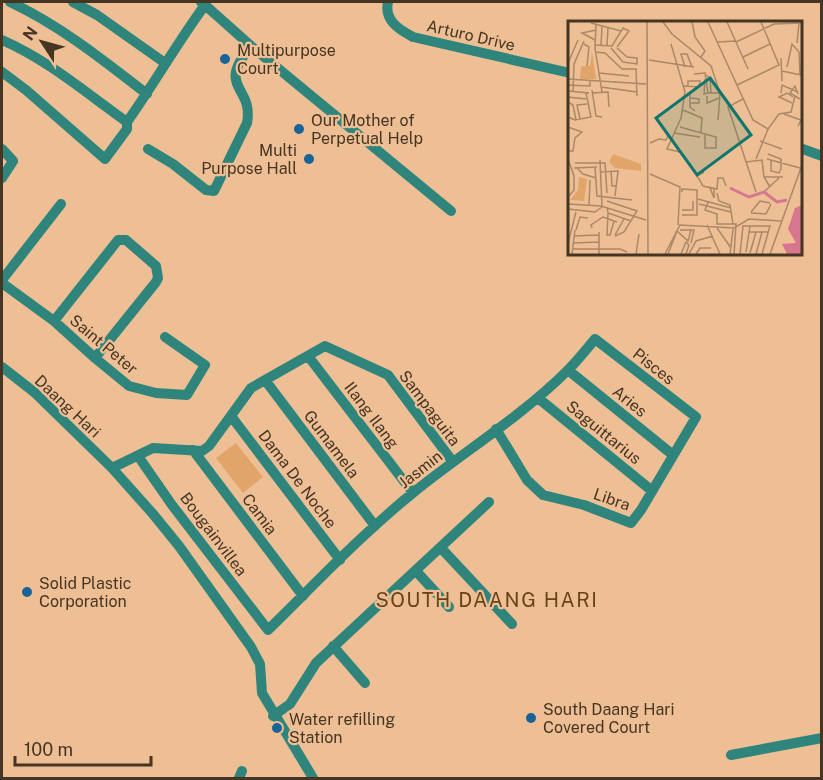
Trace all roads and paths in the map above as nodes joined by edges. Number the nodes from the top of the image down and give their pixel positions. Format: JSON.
{"nodes":[{"id":1,"x":10,"y":2,"type":"edge"},
{"id":2,"x":74,"y":2,"type":"edge"},
{"id":3,"x":388,"y":2,"type":"edge"},
{"id":4,"x":203,"y":3,"type":"edge"},
{"id":5,"x":2,"y":40,"type":"edge"},
{"id":6,"x":251,"y":46,"type":"junction"},
{"id":7,"x":165,"y":63,"type":"junction"},
{"id":8,"x":2,"y":72,"type":"edge"},
{"id":9,"x":568,"y":73,"type":"edge"},
{"id":10,"x":147,"y":94,"type":"junction"},
{"id":11,"x":127,"y":122,"type":"junction"},
{"id":12,"x":802,"y":148,"type":"edge"},
{"id":13,"x":2,"y":149,"type":"edge"},
{"id":14,"x":148,"y":149,"type":"dead end"},
{"id":15,"x":822,"y":156,"type":"edge"},
{"id":16,"x":2,"y":178,"type":"edge"},
{"id":17,"x":61,"y":204,"type":"dead end"},
{"id":18,"x":451,"y":211,"type":"dead end"},
{"id":19,"x":2,"y":282,"type":"edge"},
{"id":20,"x":54,"y":321,"type":"junction"},
{"id":21,"x":165,"y":337,"type":"dead end"},
{"id":22,"x":595,"y":339,"type":"joint"},
{"id":23,"x":308,"y":356,"type":"junction"},
{"id":24,"x":94,"y":358,"type":"junction"},
{"id":25,"x":2,"y":367,"type":"edge"},
{"id":26,"x":568,"y":370,"type":"junction"},
{"id":27,"x":265,"y":380,"type":"junction"},
{"id":28,"x":538,"y":398,"type":"junction"},
{"id":29,"x":231,"y":416,"type":"junction"},
{"id":30,"x":696,"y":417,"type":"joint"},
{"id":31,"x":496,"y":429,"type":"junction"},
{"id":32,"x":193,"y":450,"type":"junction"},
{"id":33,"x":673,"y":455,"type":"junction"},
{"id":34,"x":138,"y":456,"type":"junction"},
{"id":35,"x":453,"y":462,"type":"junction"},
{"id":36,"x":112,"y":468,"type":"junction"},
{"id":37,"x":651,"y":490,"type":"junction"},
{"id":38,"x":413,"y":493,"type":"junction"},
{"id":39,"x":489,"y":502,"type":"dead end"},
{"id":40,"x":375,"y":526,"type":"junction"},
{"id":41,"x":441,"y":548,"type":"junction"},
{"id":42,"x":340,"y":560,"type":"junction"},
{"id":43,"x":416,"y":571,"type":"junction"},
{"id":44,"x":303,"y":596,"type":"junction"},
{"id":45,"x":449,"y":607,"type":"dead end"},
{"id":46,"x":512,"y":624,"type":"dead end"},
{"id":47,"x":268,"y":630,"type":"joint"},
{"id":48,"x":333,"y":646,"type":"junction"},
{"id":49,"x":365,"y":683,"type":"dead end"},
{"id":50,"x":273,"y":716,"type":"junction"},
{"id":51,"x":822,"y":738,"type":"edge"},
{"id":52,"x":731,"y":755,"type":"dead end"},
{"id":53,"x":313,"y":778,"type":"edge"}],
"edges":[{"from":1,"to":10,"type":"street"},
{"from":2,"to":7,"type":"street"},
{"from":3,"to":9,"type":"street","name":"Arturo Drive"},
{"from":4,"to":6,"type":"street"},
{"from":4,"to":7,"type":"street"},
{"from":5,"to":11,"type":"street"},
{"from":6,"to":14,"type":"street"},
{"from":6,"to":18,"type":"street"},
{"from":7,"to":10,"type":"street"},
{"from":8,"to":11,"type":"street"},
{"from":10,"to":11,"type":"street"},
{"from":12,"to":15,"type":"street"},
{"from":13,"to":16,"type":"street"},
{"from":17,"to":19,"type":"street"},
{"from":19,"to":20,"type":"street","name":"Saint Peter"},
{"from":20,"to":24,"type":"street","name":"Saint Peter"},
{"from":20,"to":24,"type":"street"},
{"from":21,"to":24,"type":"street","name":"Saint Peter"},
{"from":22,"to":26,"type":"street","name":"Jasmin"},
{"from":22,"to":30,"type":"street","name":"Pisces"},
{"from":23,"to":27,"type":"street","name":"Sampaguita"},
{"from":23,"to":35,"type":"street","name":"Sampaguita"},
{"from":23,"to":38,"type":"street","name":"Ilang Ilang"},
{"from":25,"to":36,"type":"street","name":"Daang Hari"},
{"from":26,"to":28,"type":"street","name":"Jasmin"},
{"from":26,"to":33,"type":"street","name":"Aries"},
{"from":27,"to":29,"type":"street","name":"Sampaguita"},
{"from":27,"to":40,"type":"street","name":"Gumamela"},
{"from":28,"to":31,"type":"street","name":"Jasmin"},
{"from":28,"to":37,"type":"street","name":"Saguittarius"},
{"from":29,"to":32,"type":"street","name":"Sampaguita"},
{"from":29,"to":42,"type":"street","name":"Dama De Noche"},
{"from":30,"to":33,"type":"street","name":"Libra"},
{"from":31,"to":35,"type":"street","name":"Jasmin"},
{"from":31,"to":37,"type":"street","name":"Libra"},
{"from":32,"to":34,"type":"street"},
{"from":32,"to":44,"type":"street","name":"Camia"},
{"from":33,"to":37,"type":"street","name":"Libra"},
{"from":34,"to":36,"type":"street"},
{"from":34,"to":47,"type":"street","name":"Bougainvillea"},
{"from":35,"to":38,"type":"street","name":"Jasmin"},
{"from":36,"to":50,"type":"street","name":"Daang Hari"},
{"from":38,"to":40,"type":"street","name":"Jasmin"},
{"from":39,"to":41,"type":"street"},
{"from":40,"to":42,"type":"street","name":"Jasmin"},
{"from":41,"to":43,"type":"street"},
{"from":41,"to":46,"type":"street"},
{"from":42,"to":44,"type":"street","name":"Jasmin"},
{"from":43,"to":45,"type":"street"},
{"from":43,"to":48,"type":"street"},
{"from":44,"to":47,"type":"street","name":"Jasmin"},
{"from":48,"to":49,"type":"street"},
{"from":48,"to":50,"type":"street"},
{"from":50,"to":53,"type":"street","name":"Daang Hari"},
{"from":51,"to":52,"type":"street"}]}
